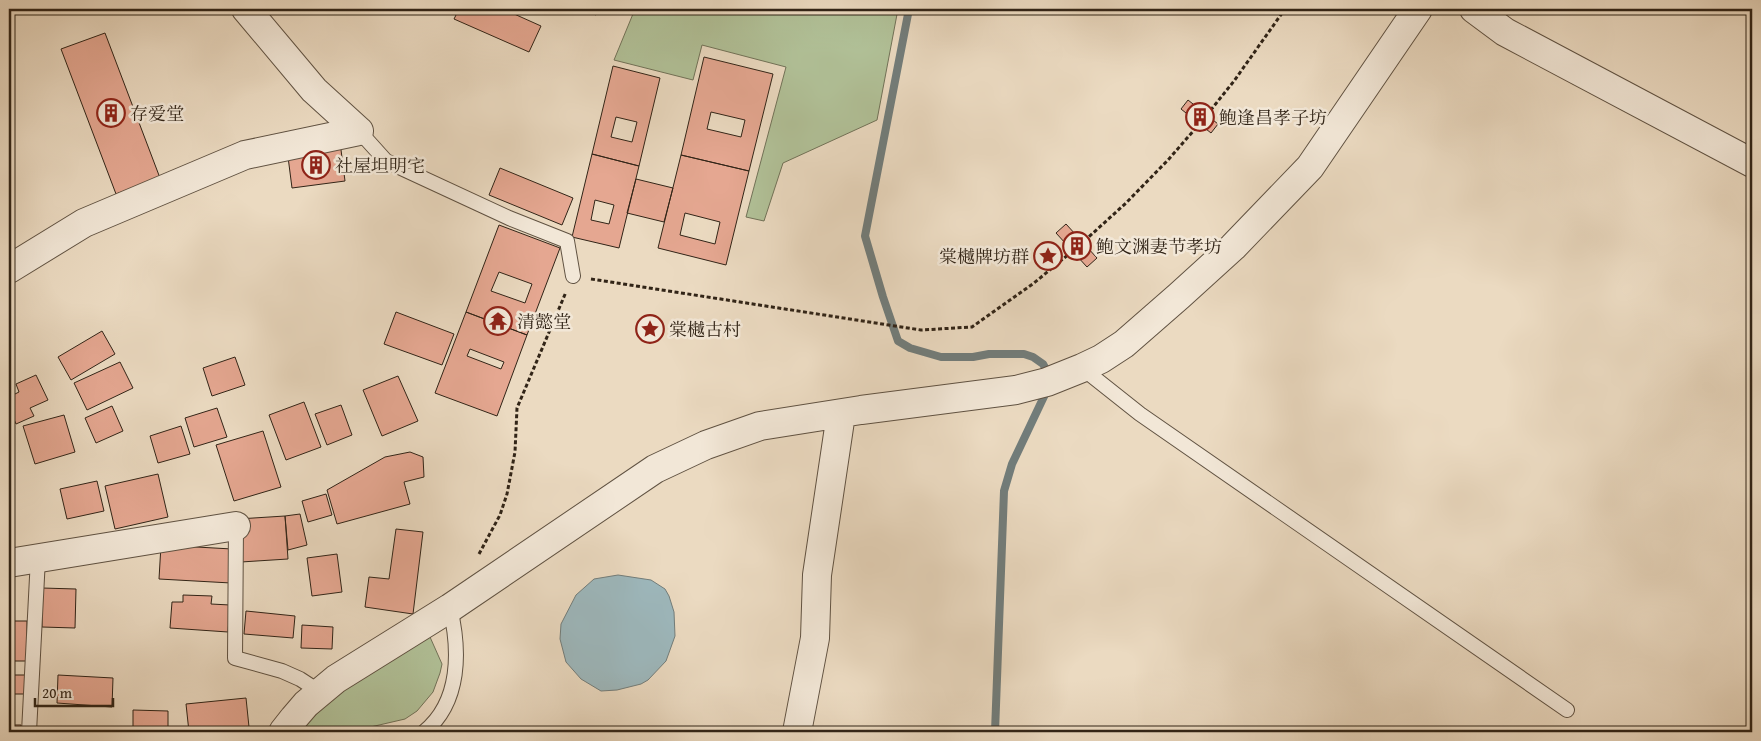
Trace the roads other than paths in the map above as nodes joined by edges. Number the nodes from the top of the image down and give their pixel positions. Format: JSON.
{"nodes":[{"id":1,"x":246,"y":9,"type":"edge"},
{"id":2,"x":1418,"y":9,"type":"edge"},
{"id":3,"x":1474,"y":9,"type":"edge"},
{"id":4,"x":359,"y":131,"type":"junction"},
{"id":5,"x":1752,"y":163,"type":"edge"},
{"id":6,"x":9,"y":269,"type":"edge"},
{"id":7,"x":573,"y":276,"type":"road end"},
{"id":8,"x":1082,"y":368,"type":"junction"},
{"id":9,"x":841,"y":414,"type":"junction"},
{"id":10,"x":236,"y":526,"type":"joint"},
{"id":11,"x":38,"y":558,"type":"junction"},
{"id":12,"x":9,"y":564,"type":"edge"},
{"id":13,"x":450,"y":608,"type":"junction"},
{"id":14,"x":320,"y":692,"type":"junction"},
{"id":15,"x":1567,"y":710,"type":"dead end"},
{"id":16,"x":29,"y":732,"type":"edge"},
{"id":17,"x":283,"y":732,"type":"edge"},
{"id":18,"x":424,"y":732,"type":"edge"},
{"id":19,"x":797,"y":732,"type":"edge"}],
"edges":[{"from":1,"to":4,"type":"street"},
{"from":2,"to":8,"type":"street"},
{"from":3,"to":5,"type":"street"},
{"from":4,"to":6,"type":"street"},
{"from":4,"to":7,"type":"lane"},
{"from":8,"to":9,"type":"street"},
{"from":8,"to":15,"type":"lane"},
{"from":9,"to":13,"type":"street"},
{"from":9,"to":19,"type":"street"},
{"from":10,"to":11,"type":"street"},
{"from":10,"to":14,"type":"lane"},
{"from":11,"to":12,"type":"street"},
{"from":11,"to":16,"type":"lane"},
{"from":13,"to":14,"type":"street"},
{"from":13,"to":18,"type":"lane"},
{"from":14,"to":17,"type":"street"}]}
